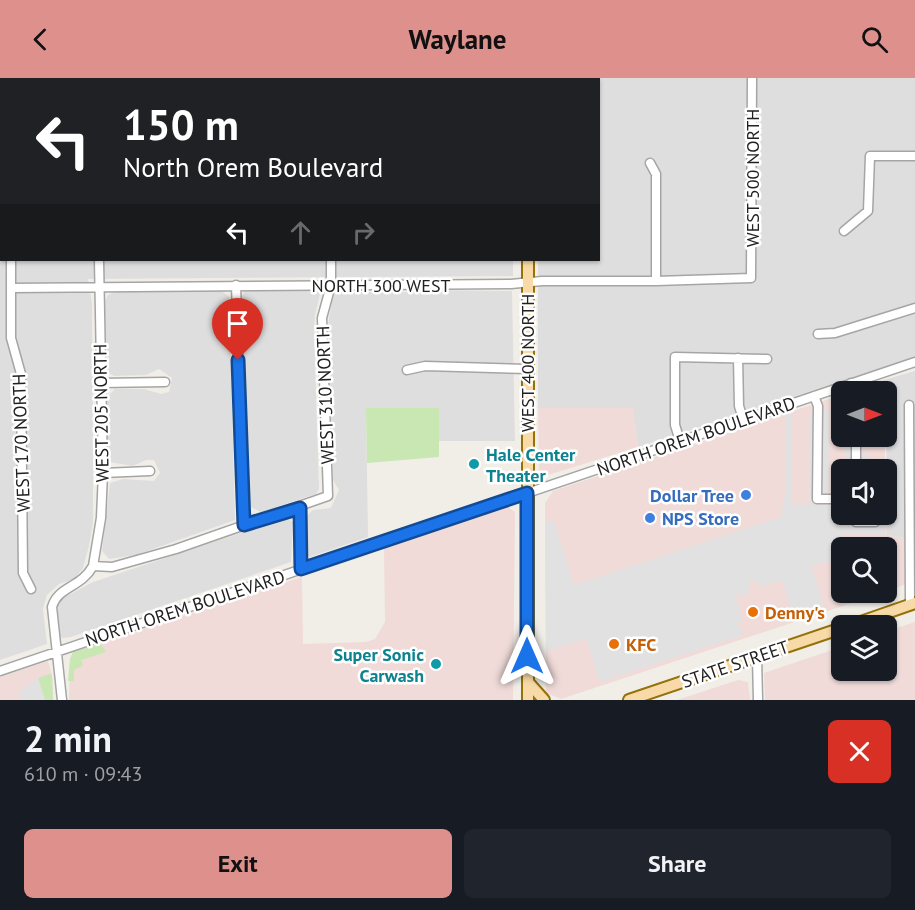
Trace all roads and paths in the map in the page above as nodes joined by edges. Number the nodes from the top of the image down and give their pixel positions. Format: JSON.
{"nodes":[{"id":1,"x":753,"y":78,"type":"edge"},
{"id":2,"x":915,"y":156,"type":"edge"},
{"id":3,"x":650,"y":163,"type":"dead end"},
{"id":4,"x":844,"y":231,"type":"dead end"},
{"id":5,"x":11,"y":261,"type":"edge"},
{"id":6,"x":99,"y":261,"type":"edge"},
{"id":7,"x":331,"y":261,"type":"edge"},
{"id":8,"x":528,"y":261,"type":"edge"},
{"id":9,"x":751,"y":278,"type":"joint"},
{"id":10,"x":656,"y":282,"type":"junction"},
{"id":11,"x":528,"y":284,"type":"junction"},
{"id":12,"x":236,"y":285,"type":"junction"},
{"id":13,"x":331,"y":285,"type":"junction"},
{"id":14,"x":100,"y":287,"type":"junction"},
{"id":15,"x":11,"y":288,"type":"junction"},
{"id":16,"x":915,"y":308,"type":"edge"},
{"id":17,"x":818,"y":334,"type":"dead end"},
{"id":18,"x":738,"y":358,"type":"junction"},
{"id":19,"x":767,"y":359,"type":"dead end"},
{"id":20,"x":915,"y":362,"type":"edge"},
{"id":21,"x":527,"y":369,"type":"junction"},
{"id":22,"x":407,"y":370,"type":"dead end"},
{"id":23,"x":868,"y":381,"type":"edge"},
{"id":24,"x":101,"y":382,"type":"junction"},
{"id":25,"x":165,"y":382,"type":"dead end"},
{"id":26,"x":831,"y":392,"type":"edge"},
{"id":27,"x":814,"y":396,"type":"junction"},
{"id":28,"x":909,"y":405,"type":"dead end"},
{"id":29,"x":743,"y":419,"type":"junction"},
{"id":30,"x":680,"y":441,"type":"junction"},
{"id":31,"x":150,"y":471,"type":"dead end"},
{"id":32,"x":102,"y":473,"type":"junction"},
{"id":33,"x":527,"y":493,"type":"junction"},
{"id":34,"x":831,"y":499,"type":"edge"},
{"id":35,"x":300,"y":508,"type":"junction"},
{"id":36,"x":244,"y":525,"type":"junction"},
{"id":37,"x":93,"y":566,"type":"junction"},
{"id":38,"x":301,"y":569,"type":"junction"},
{"id":39,"x":31,"y":589,"type":"dead end"},
{"id":40,"x":913,"y":604,"type":"edge"},
{"id":41,"x":881,"y":615,"type":"edge"},
{"id":42,"x":831,"y":632,"type":"edge"},
{"id":43,"x":56,"y":651,"type":"junction"},
{"id":44,"x":758,"y":657,"type":"junction"},
{"id":45,"x":0,"y":670,"type":"edge"},
{"id":46,"x":528,"y":682,"type":"junction"},
{"id":47,"x":62,"y":700,"type":"edge"},
{"id":48,"x":528,"y":700,"type":"edge"},
{"id":49,"x":544,"y":700,"type":"edge"},
{"id":50,"x":628,"y":700,"type":"edge"},
{"id":51,"x":758,"y":700,"type":"edge"}],
"edges":[{"from":1,"to":9,"type":"street","name":"WEST 500 NORTH"},
{"from":2,"to":4,"type":"street"},
{"from":3,"to":10,"type":"street"},
{"from":5,"to":15,"type":"street","name":"WEST 170 NORTH"},
{"from":6,"to":14,"type":"street","name":"WEST 205 NORTH"},
{"from":7,"to":13,"type":"street","name":"WEST 310 NORTH"},
{"from":8,"to":11,"type":"main road","name":"WEST 400 NORTH"},
{"from":9,"to":10,"type":"street","name":"NORTH 300 WEST"},
{"from":10,"to":11,"type":"street","name":"NORTH 300 WEST"},
{"from":11,"to":13,"type":"street","name":"NORTH 300 WEST"},
{"from":11,"to":21,"type":"main road","name":"WEST 400 NORTH"},
{"from":12,"to":13,"type":"street","name":"NORTH 300 WEST"},
{"from":12,"to":14,"type":"street","name":"NORTH 300 WEST"},
{"from":12,"to":36,"type":"street"},
{"from":13,"to":35,"type":"street","name":"WEST 310 NORTH"},
{"from":14,"to":15,"type":"street","name":"NORTH 300 WEST"},
{"from":14,"to":24,"type":"street","name":"WEST 205 NORTH"},
{"from":15,"to":39,"type":"street","name":"WEST 170 NORTH"},
{"from":16,"to":17,"type":"street"},
{"from":18,"to":19,"type":"street"},
{"from":18,"to":29,"type":"street"},
{"from":18,"to":30,"type":"street"},
{"from":20,"to":23,"type":"street","name":"NORTH OREM BOULEVARD"},
{"from":21,"to":22,"type":"street"},
{"from":21,"to":33,"type":"main road","name":"WEST 400 NORTH"},
{"from":24,"to":25,"type":"street"},
{"from":24,"to":32,"type":"street","name":"WEST 205 NORTH"},
{"from":26,"to":27,"type":"street","name":"NORTH OREM BOULEVARD"},
{"from":27,"to":29,"type":"street","name":"NORTH OREM BOULEVARD"},
{"from":27,"to":34,"type":"street"},
{"from":28,"to":40,"type":"street"},
{"from":29,"to":30,"type":"street","name":"NORTH OREM BOULEVARD"},
{"from":30,"to":33,"type":"street","name":"NORTH OREM BOULEVARD"},
{"from":31,"to":32,"type":"street"},
{"from":32,"to":37,"type":"street","name":"WEST 205 NORTH"},
{"from":33,"to":38,"type":"street","name":"NORTH OREM BOULEVARD"},
{"from":33,"to":46,"type":"main road","name":"WEST 400 NORTH"},
{"from":35,"to":36,"type":"street"},
{"from":35,"to":38,"type":"street"},
{"from":36,"to":37,"type":"street"},
{"from":37,"to":43,"type":"street"},
{"from":38,"to":43,"type":"street","name":"NORTH OREM BOULEVARD"},
{"from":40,"to":41,"type":"main road"},
{"from":42,"to":44,"type":"main road","name":"STATE STREET"},
{"from":43,"to":45,"type":"street","name":"NORTH OREM BOULEVARD"},
{"from":43,"to":47,"type":"street"},
{"from":44,"to":50,"type":"main road","name":"STATE STREET"},
{"from":44,"to":51,"type":"street"},
{"from":46,"to":48,"type":"main road","name":"WEST 400 NORTH"},
{"from":46,"to":49,"type":"main road"}]}
